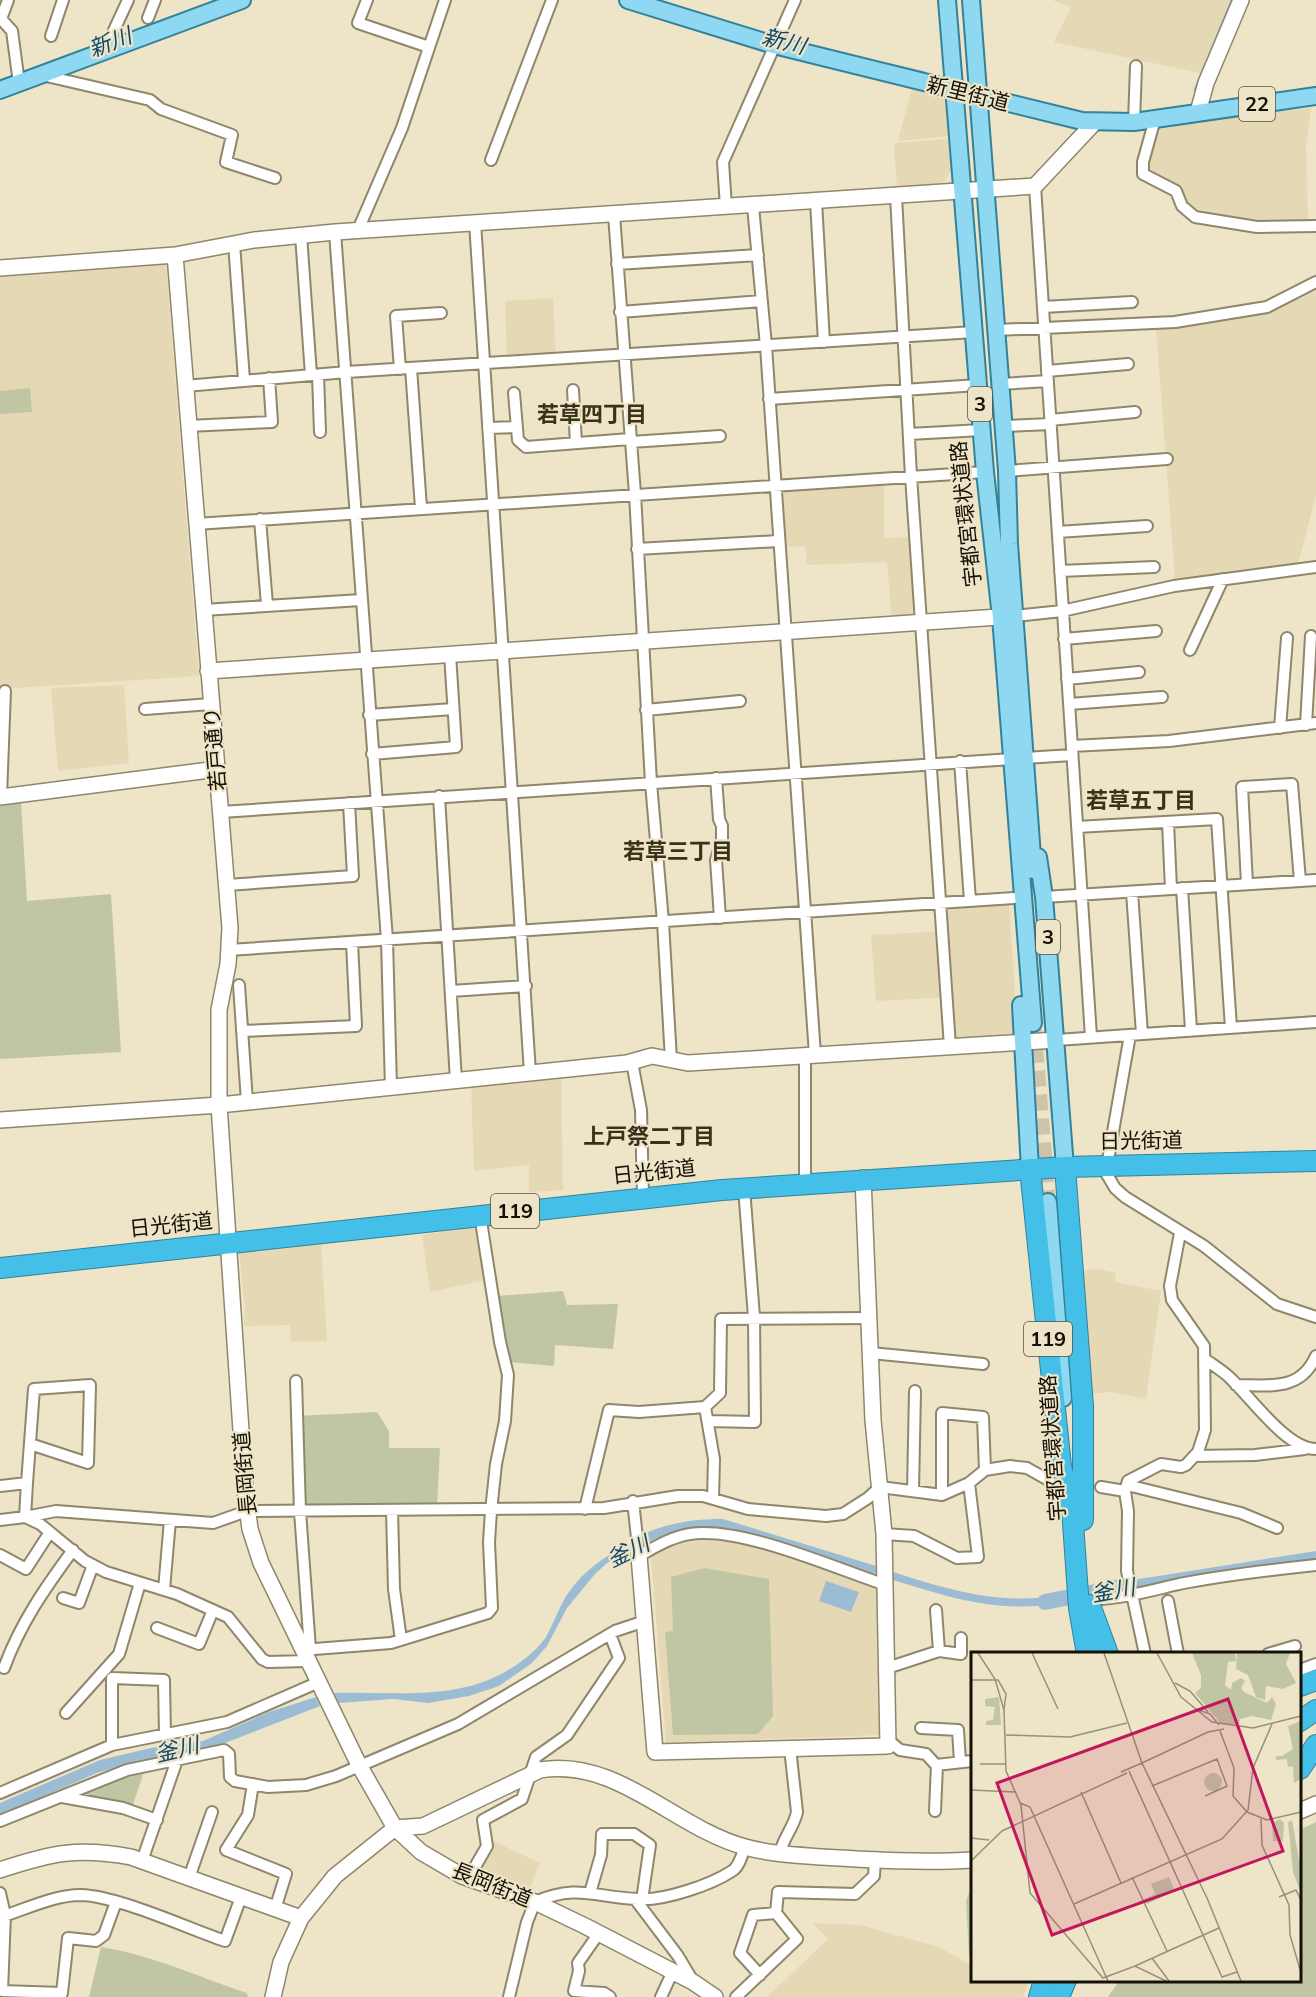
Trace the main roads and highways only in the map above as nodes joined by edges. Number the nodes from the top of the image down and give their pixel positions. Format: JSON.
{"nodes":[{"id":1,"x":242,"y":0,"type":"edge"},
{"id":2,"x":628,"y":0,"type":"edge"},
{"id":3,"x":948,"y":0,"type":"edge"},
{"id":4,"x":971,"y":0,"type":"edge"},
{"id":5,"x":0,"y":90,"type":"edge"},
{"id":6,"x":955,"y":91,"type":"junction"},
{"id":7,"x":1316,"y":96,"type":"edge"},
{"id":8,"x":979,"y":97,"type":"junction"},
{"id":9,"x":1008,"y":616,"type":"junction"},
{"id":10,"x":1019,"y":758,"type":"junction"},
{"id":11,"x":1030,"y":836,"type":"junction"},
{"id":12,"x":1020,"y":857,"type":"junction"},
{"id":13,"x":1316,"y":1161,"type":"edge"},
{"id":14,"x":1065,"y":1167,"type":"junction"},
{"id":15,"x":1030,"y":1169,"type":"junction"},
{"id":16,"x":1053,"y":1202,"type":"tunnel mouth"},
{"id":17,"x":0,"y":1268,"type":"edge"},
{"id":18,"x":1077,"y":1506,"type":"junction"},
{"id":19,"x":1091,"y":1604,"type":"junction"},
{"id":20,"x":1088,"y":1652,"type":"edge"},
{"id":21,"x":1100,"y":1652,"type":"edge"},
{"id":22,"x":1108,"y":1652,"type":"edge"},
{"id":23,"x":1316,"y":1680,"type":"edge"},
{"id":24,"x":1301,"y":1685,"type":"edge"},
{"id":25,"x":1316,"y":1698,"type":"edge"},
{"id":26,"x":1301,"y":1707,"type":"edge"},
{"id":27,"x":1316,"y":1710,"type":"edge"},
{"id":28,"x":1301,"y":1720,"type":"edge"},
{"id":29,"x":1316,"y":1746,"type":"edge"},
{"id":30,"x":1301,"y":1766,"type":"edge"},
{"id":31,"x":1043,"y":1982,"type":"edge"},
{"id":32,"x":1056,"y":1982,"type":"edge"},
{"id":33,"x":1065,"y":1982,"type":"edge"},
{"id":34,"x":1077,"y":1982,"type":"edge"},
{"id":35,"x":1039,"y":1997,"type":"edge"},
{"id":36,"x":1050,"y":1997,"type":"edge"},
{"id":37,"x":1059,"y":1997,"type":"edge"},
{"id":38,"x":1072,"y":1997,"type":"edge"}],
"edges":[{"from":1,"to":5,"type":"main road"},
{"from":2,"to":6,"type":"main road","name":"新里街道","number":"22"},
{"from":3,"to":6,"type":"main road","name":"宇都宮環状道路","number":"3"},
{"from":4,"to":8,"type":"main road","name":"宇都宮環状道路","number":"3"},
{"from":6,"to":8,"type":"main road","name":"新里街道","number":"22"},
{"from":6,"to":9,"type":"main road","name":"宇都宮環状道路","number":"3"},
{"from":7,"to":8,"type":"main road","name":"新里街道","number":"22"},
{"from":8,"to":9,"type":"main road","name":"宇都宮環状道路","number":"3"},
{"from":9,"to":10,"type":"main road","name":"宇都宮環状道路","number":"3"},
{"from":10,"to":11,"type":"main road","name":"宇都宮環状道路","number":"3"},
{"from":10,"to":12,"type":"main road","name":"宇都宮環状道路","number":"3"},
{"from":11,"to":12,"type":"main road","name":"宇都宮環状道路","number":"3"},
{"from":11,"to":14,"type":"main road","number":"3"},
{"from":12,"to":15,"type":"main road","number":"3"},
{"from":13,"to":14,"type":"highway","name":"日光街道","number":"119"},
{"from":14,"to":15,"type":"highway","name":"日光街道","number":"119"},
{"from":14,"to":18,"type":"highway","number":"119"},
{"from":15,"to":17,"type":"highway","name":"日光街道","number":"119"},
{"from":15,"to":18,"type":"highway","number":"119"},
{"from":16,"to":18,"type":"main road","name":"宇都宮環状道路"},
{"from":18,"to":19,"type":"highway","name":"宇都宮環状道路","number":"119"},
{"from":19,"to":20,"type":"highway","name":"宇都宮環状道路","number":"119"},
{"from":19,"to":21,"type":"highway","name":"宇都宮環状道路","number":"119"},
{"from":19,"to":22,"type":"highway","number":"119"},
{"from":23,"to":24,"type":"highway"},
{"from":25,"to":26,"type":"highway"},
{"from":27,"to":28,"type":"highway"},
{"from":29,"to":30,"type":"highway"},
{"from":31,"to":35,"type":"highway"},
{"from":32,"to":36,"type":"highway"},
{"from":33,"to":37,"type":"highway"},
{"from":34,"to":38,"type":"highway"}]}
